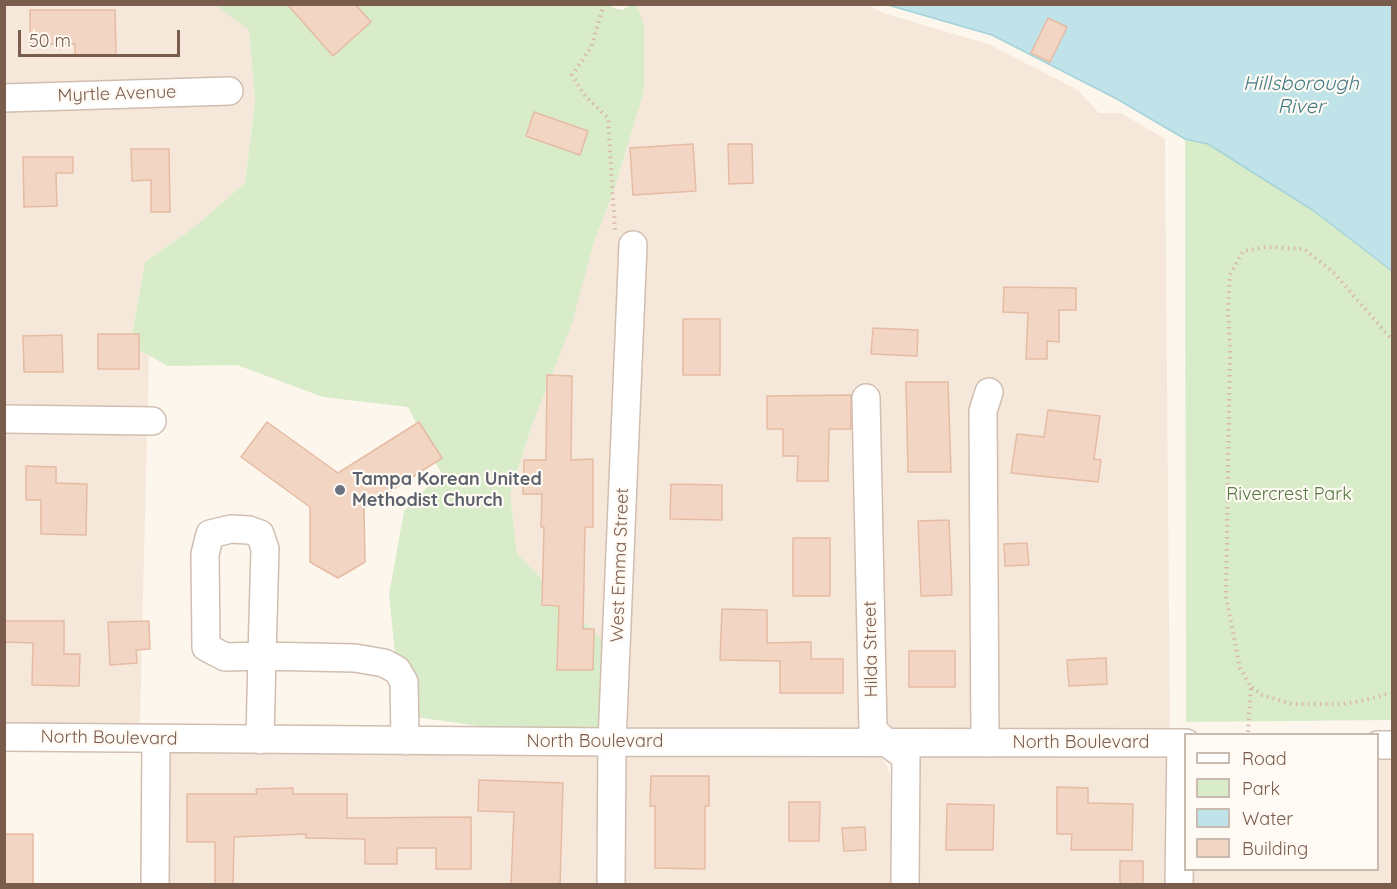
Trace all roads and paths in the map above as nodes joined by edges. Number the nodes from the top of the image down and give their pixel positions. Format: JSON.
{"nodes":[{"id":1,"x":604,"y":4,"type":"edge"},
{"id":2,"x":229,"y":91,"type":"dead end"},
{"id":3,"x":4,"y":98,"type":"edge"},
{"id":4,"x":633,"y":245,"type":"joint"},
{"id":5,"x":1392,"y":340,"type":"edge"},
{"id":6,"x":989,"y":392,"type":"dead end"},
{"id":7,"x":866,"y":398,"type":"dead end"},
{"id":8,"x":4,"y":419,"type":"edge"},
{"id":9,"x":152,"y":421,"type":"dead end"},
{"id":10,"x":262,"y":656,"type":"junction"},
{"id":11,"x":1251,"y":687,"type":"junction"},
{"id":12,"x":1392,"y":693,"type":"edge"},
{"id":13,"x":1248,"y":732,"type":"dead end"},
{"id":14,"x":4,"y":737,"type":"edge"},
{"id":15,"x":156,"y":739,"type":"junction"},
{"id":16,"x":260,"y":740,"type":"junction"},
{"id":17,"x":405,"y":741,"type":"junction"},
{"id":18,"x":612,"y":742,"type":"junction"},
{"id":19,"x":887,"y":743,"type":"junction"},
{"id":20,"x":985,"y":743,"type":"junction"},
{"id":21,"x":1183,"y":743,"type":"edge"},
{"id":22,"x":155,"y":885,"type":"edge"},
{"id":23,"x":611,"y":885,"type":"edge"},
{"id":24,"x":905,"y":885,"type":"edge"},
{"id":25,"x":1179,"y":885,"type":"edge"}],
"edges":[{"from":1,"to":4,"type":"path"},
{"from":2,"to":3,"type":"street","name":"Myrtle Avenue"},
{"from":4,"to":18,"type":"street","name":"West Emma Street"},
{"from":5,"to":11,"type":"path"},
{"from":6,"to":20,"type":"street"},
{"from":7,"to":19,"type":"street","name":"Hilda Street"},
{"from":8,"to":9,"type":"street"},
{"from":10,"to":10,"type":"street"},
{"from":10,"to":16,"type":"street"},
{"from":10,"to":17,"type":"street"},
{"from":11,"to":12,"type":"path"},
{"from":11,"to":13,"type":"path"},
{"from":14,"to":15,"type":"street","name":"North Boulevard"},
{"from":15,"to":16,"type":"street","name":"North Boulevard"},
{"from":15,"to":22,"type":"street"},
{"from":16,"to":17,"type":"street","name":"North Boulevard"},
{"from":17,"to":18,"type":"street","name":"North Boulevard"},
{"from":18,"to":19,"type":"street","name":"North Boulevard"},
{"from":18,"to":23,"type":"street","name":"West Emma Street"},
{"from":19,"to":20,"type":"street","name":"North Boulevard"},
{"from":19,"to":24,"type":"street","name":"Hilda Street"},
{"from":20,"to":21,"type":"street","name":"North Boulevard"},
{"from":21,"to":25,"type":"street"}]}
